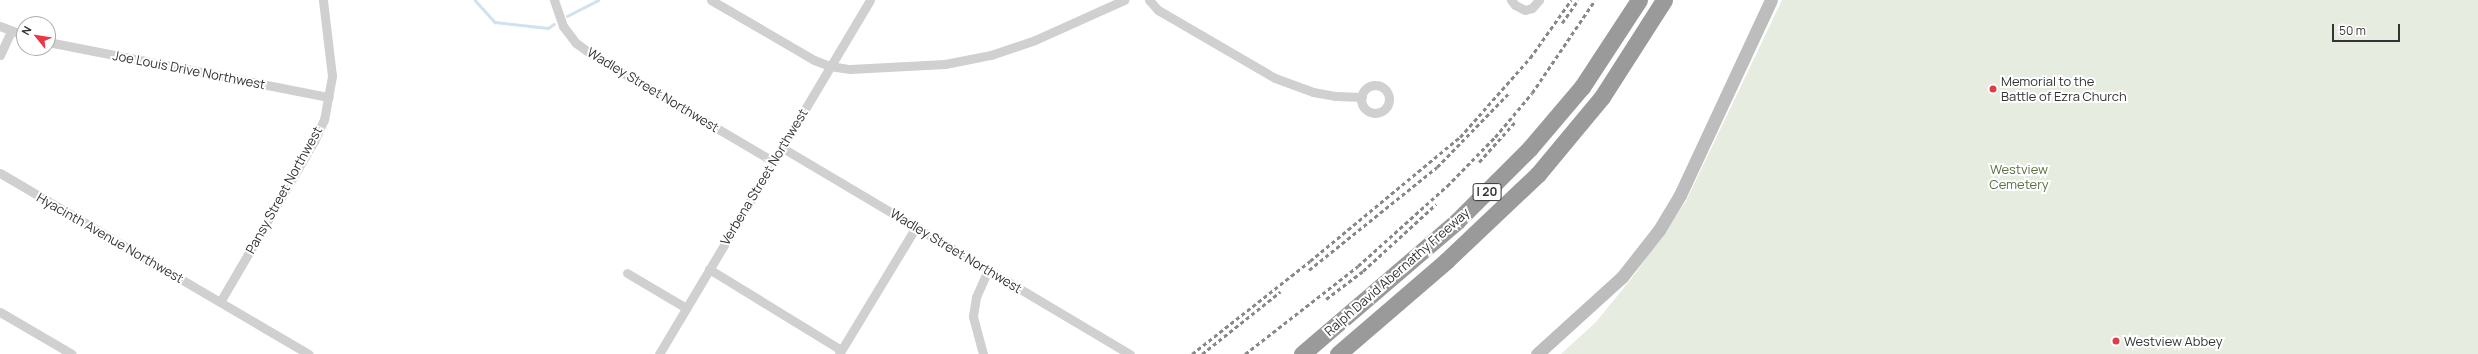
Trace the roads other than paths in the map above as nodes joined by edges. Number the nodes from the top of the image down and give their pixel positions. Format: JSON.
{"nodes":[{"id":1,"x":323,"y":0,"type":"edge"},
{"id":2,"x":554,"y":0,"type":"edge"},
{"id":3,"x":711,"y":0,"type":"edge"},
{"id":4,"x":870,"y":0,"type":"edge"},
{"id":5,"x":1124,"y":0,"type":"edge"},
{"id":6,"x":1149,"y":0,"type":"edge"},
{"id":7,"x":1512,"y":0,"type":"edge"},
{"id":8,"x":1539,"y":0,"type":"edge"},
{"id":9,"x":1639,"y":0,"type":"edge"},
{"id":10,"x":1664,"y":0,"type":"edge"},
{"id":11,"x":1771,"y":0,"type":"edge"},
{"id":12,"x":0,"y":26,"type":"edge"},
{"id":13,"x":11,"y":31,"type":"junction"},
{"id":14,"x":16,"y":33,"type":"edge"},
{"id":15,"x":56,"y":44,"type":"edge"},
{"id":16,"x":0,"y":55,"type":"edge"},
{"id":17,"x":830,"y":66,"type":"junction"},
{"id":18,"x":329,"y":97,"type":"junction"},
{"id":19,"x":1362,"y":97,"type":"dead end"},
{"id":20,"x":782,"y":147,"type":"junction"},
{"id":21,"x":774,"y":161,"type":"junction"},
{"id":22,"x":0,"y":174,"type":"edge"},
{"id":23,"x":916,"y":227,"type":"junction"},
{"id":24,"x":709,"y":269,"type":"junction"},
{"id":25,"x":988,"y":270,"type":"junction"},
{"id":26,"x":627,"y":273,"type":"dead end"},
{"id":27,"x":220,"y":302,"type":"junction"},
{"id":28,"x":686,"y":308,"type":"junction"},
{"id":29,"x":0,"y":312,"type":"edge"},
{"id":30,"x":840,"y":352,"type":"edge"},
{"id":31,"x":72,"y":354,"type":"edge"},
{"id":32,"x":309,"y":354,"type":"edge"},
{"id":33,"x":659,"y":354,"type":"edge"},
{"id":34,"x":983,"y":354,"type":"edge"},
{"id":35,"x":1130,"y":354,"type":"edge"},
{"id":36,"x":1302,"y":354,"type":"edge"},
{"id":37,"x":1338,"y":354,"type":"edge"},
{"id":38,"x":1537,"y":354,"type":"edge"}],
"edges":[{"from":1,"to":18,"type":"street","name":"Pansy Street Northwest"},
{"from":2,"to":21,"type":"street","name":"Wadley Street Northwest"},
{"from":3,"to":17,"type":"street"},
{"from":4,"to":17,"type":"street","name":"Verbena Street Northwest"},
{"from":5,"to":17,"type":"street"},
{"from":6,"to":19,"type":"street"},
{"from":7,"to":8,"type":"street"},
{"from":9,"to":36,"type":"highway","name":"Ralph David Abernathy Freeway","number":"I 20"},
{"from":10,"to":37,"type":"highway","number":"I 20"},
{"from":11,"to":38,"type":"main road"},
{"from":12,"to":13,"type":"street"},
{"from":13,"to":14,"type":"street"},
{"from":13,"to":16,"type":"street"},
{"from":15,"to":18,"type":"street","name":"Joe Louis Drive Northwest"},
{"from":17,"to":20,"type":"street","name":"Verbena Street Northwest"},
{"from":18,"to":27,"type":"street","name":"Pansy Street Northwest"},
{"from":20,"to":21,"type":"street","name":"Verbena Street Northwest"},
{"from":20,"to":23,"type":"street","name":"Wadley Street Northwest"},
{"from":21,"to":24,"type":"street","name":"Verbena Street Northwest"},
{"from":22,"to":27,"type":"street","name":"Hyacinth Avenue Northwest"},
{"from":23,"to":25,"type":"street","name":"Wadley Street Northwest"},
{"from":23,"to":30,"type":"street"},
{"from":24,"to":28,"type":"street","name":"Verbena Street Northwest"},
{"from":24,"to":30,"type":"street"},
{"from":25,"to":34,"type":"street"},
{"from":25,"to":35,"type":"street","name":"Wadley Street Northwest"},
{"from":26,"to":28,"type":"street"},
{"from":27,"to":32,"type":"street"},
{"from":28,"to":33,"type":"street","name":"Verbena Street Northwest"},
{"from":29,"to":31,"type":"street"}]}
